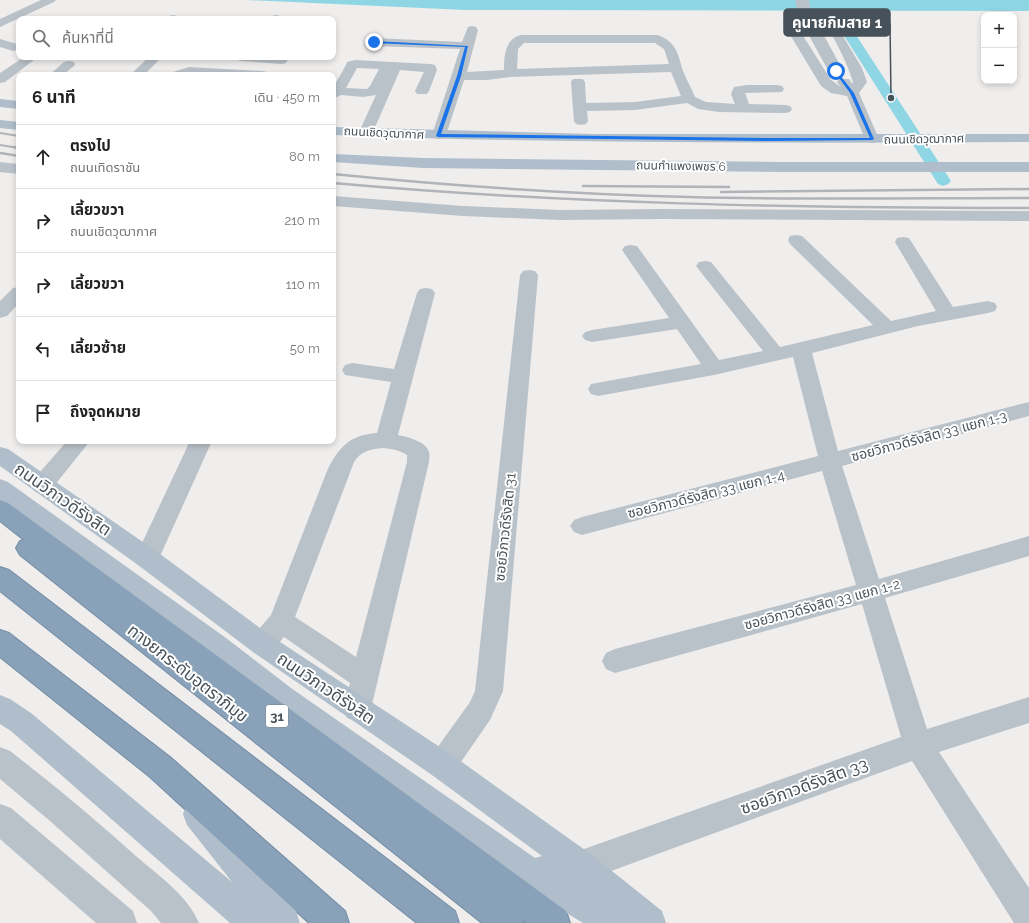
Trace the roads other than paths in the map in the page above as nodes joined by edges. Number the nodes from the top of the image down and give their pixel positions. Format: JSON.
{"nodes":[{"id":1,"x":50,"y":0,"type":"edge"},
{"id":2,"x":802,"y":0,"type":"edge"},
{"id":3,"x":0,"y":24,"type":"edge"},
{"id":4,"x":16,"y":27,"type":"edge"},
{"id":5,"x":472,"y":30,"type":"dead end"},
{"id":6,"x":374,"y":42,"type":"dead end"},
{"id":7,"x":0,"y":43,"type":"edge"},
{"id":8,"x":467,"y":46,"type":"junction"},
{"id":9,"x":13,"y":47,"type":"dead end"},
{"id":10,"x":28,"y":60,"type":"edge"},
{"id":11,"x":153,"y":60,"type":"edge"},
{"id":12,"x":69,"y":65,"type":"dead end"},
{"id":13,"x":390,"y":66,"type":"junction"},
{"id":14,"x":676,"y":68,"type":"junction"},
{"id":15,"x":59,"y":72,"type":"edge"},
{"id":16,"x":139,"y":72,"type":"edge"},
{"id":17,"x":510,"y":73,"type":"junction"},
{"id":18,"x":459,"y":76,"type":"junction"},
{"id":19,"x":0,"y":79,"type":"edge"},
{"id":20,"x":578,"y":82,"type":"dead end"},
{"id":21,"x":777,"y":90,"type":"dead end"},
{"id":22,"x":336,"y":91,"type":"edge"},
{"id":23,"x":422,"y":91,"type":"dead end"},
{"id":24,"x":336,"y":93,"type":"edge"},
{"id":25,"x":852,"y":93,"type":"junction"},
{"id":26,"x":689,"y":99,"type":"junction"},
{"id":27,"x":0,"y":103,"type":"edge"},
{"id":28,"x":16,"y":104,"type":"edge"},
{"id":29,"x":580,"y":107,"type":"junction"},
{"id":30,"x":743,"y":108,"type":"junction"},
{"id":31,"x":785,"y":109,"type":"dead end"},
{"id":32,"x":581,"y":122,"type":"dead end"},
{"id":33,"x":0,"y":124,"type":"edge"},
{"id":34,"x":16,"y":126,"type":"edge"},
{"id":35,"x":336,"y":131,"type":"edge"},
{"id":36,"x":366,"y":132,"type":"junction"},
{"id":37,"x":0,"y":134,"type":"edge"},
{"id":38,"x":438,"y":136,"type":"junction"},
{"id":39,"x":16,"y":137,"type":"edge"},
{"id":40,"x":1029,"y":138,"type":"edge"},
{"id":41,"x":872,"y":139,"type":"junction"},
{"id":42,"x":770,"y":140,"type":"junction"},
{"id":43,"x":336,"y":158,"type":"edge"},
{"id":44,"x":0,"y":167,"type":"edge"},
{"id":45,"x":778,"y":167,"type":"junction"},
{"id":46,"x":1029,"y":167,"type":"edge"},
{"id":47,"x":16,"y":169,"type":"edge"},
{"id":48,"x":336,"y":201,"type":"edge"},
{"id":49,"x":1029,"y":216,"type":"edge"},
{"id":50,"x":796,"y":240,"type":"dead end"},
{"id":51,"x":903,"y":242,"type":"dead end"},
{"id":52,"x":631,"y":250,"type":"dead end"},
{"id":53,"x":705,"y":266,"type":"dead end"},
{"id":54,"x":529,"y":275,"type":"dead end"},
{"id":55,"x":426,"y":293,"type":"dead end"},
{"id":56,"x":16,"y":295,"type":"edge"},
{"id":57,"x":988,"y":307,"type":"dead end"},
{"id":58,"x":0,"y":312,"type":"edge"},
{"id":59,"x":947,"y":313,"type":"junction"},
{"id":60,"x":681,"y":322,"type":"junction"},
{"id":61,"x":886,"y":327,"type":"junction"},
{"id":62,"x":592,"y":336,"type":"dead end"},
{"id":63,"x":801,"y":349,"type":"junction"},
{"id":64,"x":776,"y":354,"type":"junction"},
{"id":65,"x":714,"y":368,"type":"junction"},
{"id":66,"x":352,"y":370,"type":"dead end"},
{"id":67,"x":402,"y":377,"type":"junction"},
{"id":68,"x":598,"y":389,"type":"dead end"},
{"id":69,"x":1029,"y":409,"type":"edge"},
{"id":70,"x":386,"y":440,"type":"junction"},
{"id":71,"x":76,"y":444,"type":"edge"},
{"id":72,"x":200,"y":444,"type":"edge"},
{"id":73,"x":0,"y":455,"type":"edge"},
{"id":74,"x":830,"y":462,"type":"junction"},
{"id":75,"x":42,"y":485,"type":"junction"},
{"id":76,"x":0,"y":488,"type":"edge"},
{"id":77,"x":0,"y":509,"type":"edge"},
{"id":78,"x":582,"y":526,"type":"dead end"},
{"id":79,"x":0,"y":527,"type":"edge"},
{"id":80,"x":1029,"y":546,"type":"edge"},
{"id":81,"x":147,"y":558,"type":"junction"},
{"id":82,"x":0,"y":577,"type":"edge"},
{"id":83,"x":869,"y":592,"type":"junction"},
{"id":84,"x":281,"y":621,"type":"junction"},
{"id":85,"x":0,"y":641,"type":"edge"},
{"id":86,"x":262,"y":644,"type":"junction"},
{"id":87,"x":615,"y":661,"type":"dead end"},
{"id":88,"x":365,"y":678,"type":"junction"},
{"id":89,"x":0,"y":708,"type":"edge"},
{"id":90,"x":357,"y":709,"type":"junction"},
{"id":91,"x":1029,"y":710,"type":"edge"},
{"id":92,"x":918,"y":745,"type":"junction"},
{"id":93,"x":0,"y":761,"type":"edge"},
{"id":94,"x":442,"y":765,"type":"junction"},
{"id":95,"x":160,"y":767,"type":"junction"},
{"id":96,"x":0,"y":819,"type":"edge"},
{"id":97,"x":581,"y":866,"type":"junction"},
{"id":98,"x":531,"y":874,"type":"junction"},
{"id":99,"x":1029,"y":917,"type":"edge"},
{"id":100,"x":120,"y":923,"type":"edge"},
{"id":101,"x":183,"y":923,"type":"edge"},
{"id":102,"x":255,"y":923,"type":"edge"},
{"id":103,"x":284,"y":923,"type":"edge"},
{"id":104,"x":333,"y":923,"type":"edge"},
{"id":105,"x":443,"y":923,"type":"edge"},
{"id":106,"x":508,"y":923,"type":"edge"},
{"id":107,"x":554,"y":923,"type":"edge"},
{"id":108,"x":614,"y":923,"type":"edge"},
{"id":109,"x":650,"y":923,"type":"edge"}],
"edges":[{"from":1,"to":3,"type":"street"},
{"from":2,"to":25,"type":"street","bridge":true},
{"from":3,"to":4,"type":"street"},
{"from":5,"to":8,"type":"street"},
{"from":6,"to":8,"type":"street"},
{"from":7,"to":9,"type":"street"},
{"from":8,"to":18,"type":"street"},
{"from":10,"to":19,"type":"street"},
{"from":11,"to":16,"type":"street"},
{"from":12,"to":15,"type":"street"},
{"from":13,"to":22,"type":"street"},
{"from":13,"to":23,"type":"street"},
{"from":13,"to":24,"type":"street"},
{"from":13,"to":36,"type":"street"},
{"from":14,"to":17,"type":"street"},
{"from":14,"to":17,"type":"street"},
{"from":14,"to":26,"type":"street"},
{"from":17,"to":18,"type":"street"},
{"from":18,"to":38,"type":"street"},
{"from":20,"to":29,"type":"street"},
{"from":21,"to":30,"type":"street"},
{"from":25,"to":25,"type":"street"},
{"from":25,"to":41,"type":"street"},
{"from":26,"to":29,"type":"street"},
{"from":26,"to":30,"type":"street"},
{"from":27,"to":28,"type":"main road"},
{"from":29,"to":32,"type":"street"},
{"from":30,"to":31,"type":"street"},
{"from":33,"to":34,"type":"main road"},
{"from":35,"to":36,"type":"main road","name":"ถนนเชิดวุฒากาศ"},
{"from":36,"to":38,"type":"main road","name":"ถนนเชิดวุฒากาศ"},
{"from":37,"to":39,"type":"main road"},
{"from":38,"to":42,"type":"main road","name":"ถนนเชิดวุฒากาศ"},
{"from":40,"to":41,"type":"main road","name":"ถนนเชิดวุฒากาศ"},
{"from":41,"to":42,"type":"main road","name":"ถนนเชิดวุฒากาศ"},
{"from":42,"to":45,"type":"main road"},
{"from":43,"to":45,"type":"main road","name":"ถนนกำแพงเพชร 6"},
{"from":44,"to":47,"type":"street"},
{"from":45,"to":46,"type":"main road","name":"ถนนกำแพงเพชร 6"},
{"from":48,"to":49,"type":"street"},
{"from":50,"to":61,"type":"street"},
{"from":51,"to":59,"type":"street"},
{"from":52,"to":60,"type":"street"},
{"from":53,"to":64,"type":"street"},
{"from":54,"to":94,"type":"street","name":"ซอยวิภาวดีรังสิต 31"},
{"from":55,"to":67,"type":"street"},
{"from":56,"to":58,"type":"street"},
{"from":57,"to":59,"type":"street"},
{"from":59,"to":61,"type":"street"},
{"from":60,"to":62,"type":"street"},
{"from":60,"to":65,"type":"street"},
{"from":61,"to":63,"type":"street"},
{"from":63,"to":64,"type":"street"},
{"from":63,"to":74,"type":"street"},
{"from":64,"to":65,"type":"street"},
{"from":65,"to":68,"type":"street"},
{"from":66,"to":67,"type":"street"},
{"from":67,"to":70,"type":"street"},
{"from":69,"to":74,"type":"street","name":"ซอยวิภาวดีรังสิต 33 แยก 1-3"},
{"from":70,"to":84,"type":"street"},
{"from":70,"to":88,"type":"street"},
{"from":71,"to":75,"type":"street"},
{"from":72,"to":81,"type":"street"},
{"from":73,"to":75,"type":"main road","name":"ถนนวิภาวดีรังสิต"},
{"from":74,"to":78,"type":"street","name":"ซอยวิภาวดีรังสิต 33 แยก 1-4"},
{"from":74,"to":83,"type":"street"},
{"from":75,"to":81,"type":"main road","name":"ถนนวิภาวดีรังสิต"},
{"from":76,"to":98,"type":"main road"},
{"from":77,"to":107,"type":"highway","number":"31"},
{"from":79,"to":106,"type":"highway","name":"ทางยกระดับอุตราภิมุข","number":"31"},
{"from":80,"to":83,"type":"street","name":"ซอยวิภาวดีรังสิต 33 แยก 1-2"},
{"from":81,"to":86,"type":"main road","name":"ถนนวิภาวดีรังสิต"},
{"from":82,"to":105,"type":"highway"},
{"from":83,"to":87,"type":"street","name":"ซอยวิภาวดีรังสิต 33 แยก 1-2"},
{"from":83,"to":92,"type":"street"},
{"from":84,"to":86,"type":"street"},
{"from":84,"to":88,"type":"street"},
{"from":85,"to":95,"type":"highway"},
{"from":86,"to":90,"type":"main road","name":"ถนนวิภาวดีรังสิต"},
{"from":88,"to":90,"type":"street"},
{"from":89,"to":102,"type":"main road"},
{"from":90,"to":94,"type":"main road","name":"ถนนวิภาวดีรังสิต"},
{"from":91,"to":92,"type":"street","name":"ซอยวิภาวดีรังสิต 33"},
{"from":92,"to":97,"type":"street","name":"ซอยวิภาวดีรังสิต 33"},
{"from":92,"to":99,"type":"street"},
{"from":93,"to":101,"type":"street"},
{"from":94,"to":97,"type":"main road","name":"ถนนวิภาวดีรังสิต"},
{"from":95,"to":103,"type":"main road"},
{"from":95,"to":104,"type":"highway"},
{"from":96,"to":100,"type":"street"},
{"from":97,"to":98,"type":"main road"},
{"from":97,"to":109,"type":"main road","name":"ถนนวิภาวดีรังสิต"},
{"from":98,"to":108,"type":"main road"}]}
